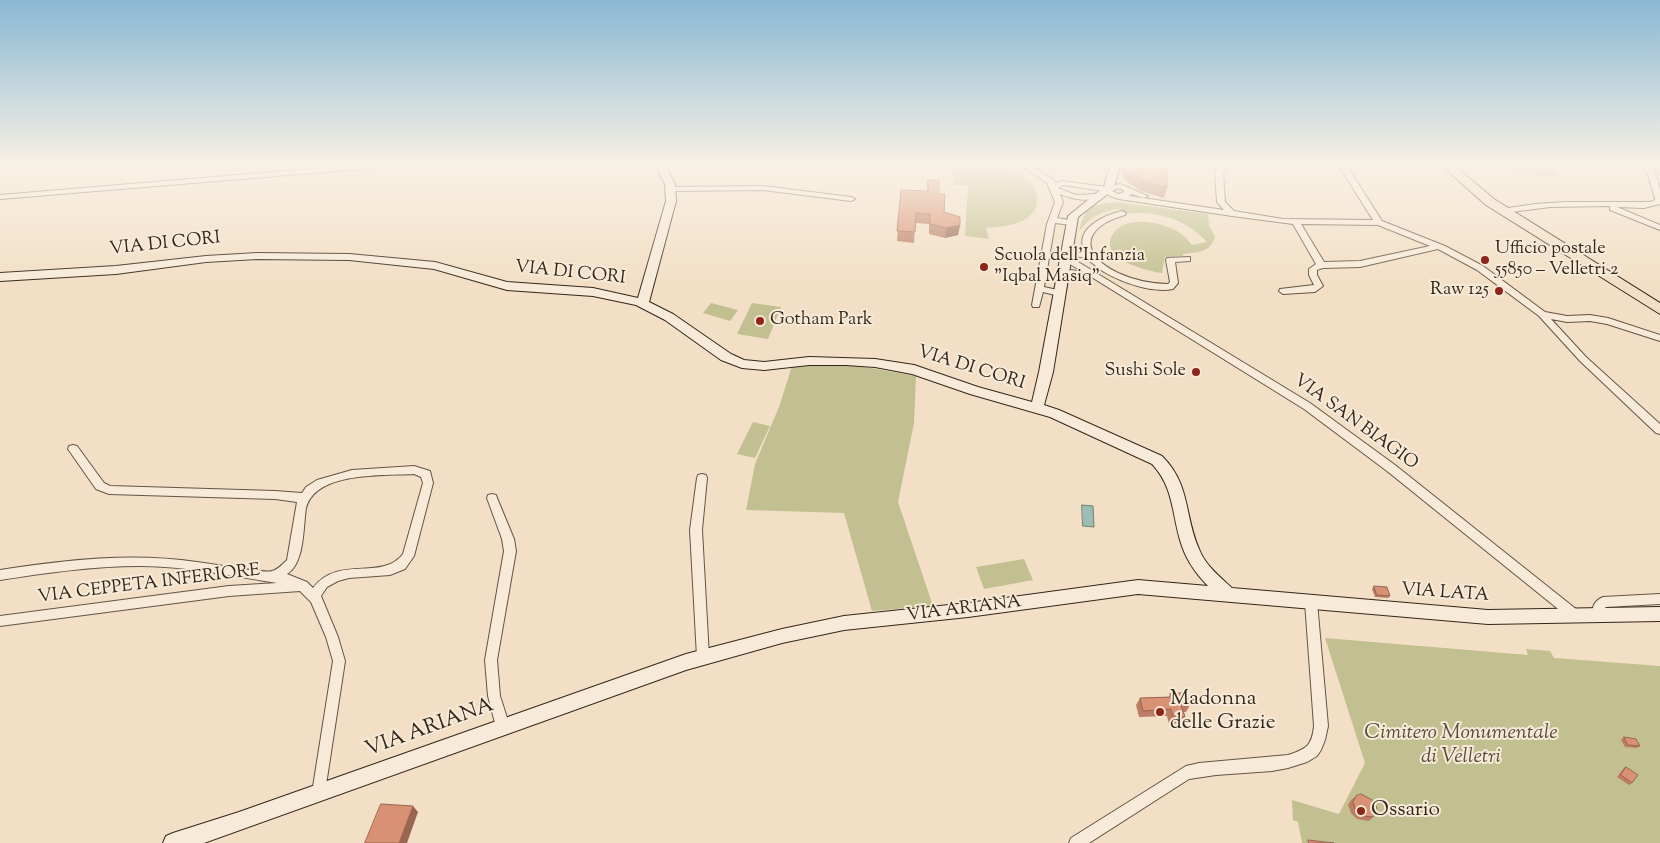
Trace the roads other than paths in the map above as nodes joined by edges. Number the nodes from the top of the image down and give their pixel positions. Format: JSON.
{"nodes":[{"id":1,"x":670,"y":205,"type":"edge"},
{"id":2,"x":1058,"y":205,"type":"edge"},
{"id":3,"x":1088,"y":205,"type":"edge"},
{"id":4,"x":1175,"y":205,"type":"edge"},
{"id":5,"x":1194,"y":205,"type":"edge"},
{"id":6,"x":1222,"y":205,"type":"edge"},
{"id":7,"x":1368,"y":205,"type":"edge"},
{"id":8,"x":1496,"y":205,"type":"edge"},
{"id":9,"x":1539,"y":205,"type":"edge"},
{"id":10,"x":1611,"y":205,"type":"edge"},
{"id":11,"x":1647,"y":205,"type":"edge"},
{"id":12,"x":1178,"y":206,"type":"junction"},
{"id":13,"x":1614,"y":206,"type":"junction"},
{"id":14,"x":1504,"y":211,"type":"junction"},
{"id":15,"x":1122,"y":213,"type":"dead end"},
{"id":16,"x":1232,"y":214,"type":"junction"},
{"id":17,"x":1054,"y":216,"type":"junction"},
{"id":18,"x":1072,"y":220,"type":"junction"},
{"id":19,"x":1296,"y":222,"type":"junction"},
{"id":20,"x":1379,"y":223,"type":"junction"},
{"id":21,"x":1660,"y":228,"type":"edge"},
{"id":22,"x":1069,"y":240,"type":"junction"},
{"id":23,"x":1087,"y":246,"type":"junction"},
{"id":24,"x":1438,"y":247,"type":"junction"},
{"id":25,"x":1066,"y":256,"type":"junction"},
{"id":26,"x":1093,"y":258,"type":"junction"},
{"id":27,"x":1187,"y":259,"type":"dead end"},
{"id":28,"x":1321,"y":265,"type":"junction"},
{"id":29,"x":1062,"y":276,"type":"junction"},
{"id":30,"x":0,"y":277,"type":"edge"},
{"id":31,"x":1098,"y":278,"type":"junction"},
{"id":32,"x":1039,"y":289,"type":"junction"},
{"id":33,"x":1283,"y":291,"type":"dead end"},
{"id":34,"x":1060,"y":293,"type":"junction"},
{"id":35,"x":643,"y":303,"type":"junction"},
{"id":36,"x":1036,"y":305,"type":"dead end"},
{"id":37,"x":1660,"y":309,"type":"edge"},
{"id":38,"x":1542,"y":314,"type":"junction"},
{"id":39,"x":1660,"y":338,"type":"edge"},
{"id":40,"x":1037,"y":408,"type":"junction"},
{"id":41,"x":1660,"y":430,"type":"edge"},
{"id":42,"x":73,"y":449,"type":"dead end"},
{"id":43,"x":702,"y":478,"type":"dead end"},
{"id":44,"x":304,"y":498,"type":"junction"},
{"id":45,"x":492,"y":498,"type":"dead end"},
{"id":46,"x":0,"y":575,"type":"edge"},
{"id":47,"x":274,"y":576,"type":"junction"},
{"id":48,"x":303,"y":586,"type":"junction"},
{"id":49,"x":1228,"y":594,"type":"junction"},
{"id":50,"x":314,"y":596,"type":"junction"},
{"id":51,"x":1660,"y":599,"type":"edge"},
{"id":52,"x":1311,"y":602,"type":"junction"},
{"id":53,"x":1660,"y":614,"type":"edge"},
{"id":54,"x":1599,"y":616,"type":"junction"},
{"id":55,"x":1578,"y":617,"type":"junction"},
{"id":56,"x":0,"y":621,"type":"edge"},
{"id":57,"x":703,"y":657,"type":"junction"},
{"id":58,"x":503,"y":727,"type":"junction"},
{"id":59,"x":319,"y":793,"type":"junction"},
{"id":60,"x":173,"y":843,"type":"edge"},
{"id":61,"x":1076,"y":843,"type":"edge"}],
"edges":[{"from":1,"to":35,"type":"main road"},
{"from":2,"to":17,"type":"street"},
{"from":3,"to":18,"type":"main road"},
{"from":4,"to":12,"type":"street"},
{"from":5,"to":12,"type":"street"},
{"from":6,"to":16,"type":"street"},
{"from":7,"to":20,"type":"street"},
{"from":8,"to":14,"type":"main road"},
{"from":9,"to":14,"type":"street"},
{"from":10,"to":13,"type":"street"},
{"from":11,"to":13,"type":"street"},
{"from":12,"to":16,"type":"street"},
{"from":13,"to":21,"type":"street"},
{"from":14,"to":37,"type":"main road"},
{"from":15,"to":23,"type":"street"},
{"from":16,"to":19,"type":"street"},
{"from":17,"to":18,"type":"street"},
{"from":17,"to":32,"type":"street"},
{"from":18,"to":22,"type":"main road"},
{"from":19,"to":20,"type":"street"},
{"from":19,"to":28,"type":"street"},
{"from":20,"to":24,"type":"street"},
{"from":22,"to":23,"type":"street"},
{"from":22,"to":25,"type":"main road"},
{"from":23,"to":26,"type":"street"},
{"from":24,"to":28,"type":"street"},
{"from":24,"to":38,"type":"street"},
{"from":25,"to":26,"type":"street"},
{"from":25,"to":29,"type":"main road"},
{"from":25,"to":31,"type":"street","name":"VIA SAN BIAGIO"},
{"from":26,"to":27,"type":"street"},
{"from":28,"to":33,"type":"street"},
{"from":29,"to":31,"type":"street","name":"VIA SAN BIAGIO"},
{"from":29,"to":34,"type":"main road"},
{"from":30,"to":35,"type":"main road","name":"VIA DI CORI"},
{"from":31,"to":55,"type":"street","name":"VIA SAN BIAGIO"},
{"from":32,"to":34,"type":"street"},
{"from":32,"to":36,"type":"street"},
{"from":34,"to":40,"type":"main road"},
{"from":35,"to":40,"type":"main road","name":"VIA DI CORI"},
{"from":38,"to":39,"type":"street"},
{"from":38,"to":41,"type":"street"},
{"from":40,"to":49,"type":"main road","name":"VIA DI CORI"},
{"from":42,"to":44,"type":"street"},
{"from":43,"to":57,"type":"street"},
{"from":44,"to":47,"type":"street"},
{"from":44,"to":50,"type":"street"},
{"from":45,"to":58,"type":"street"},
{"from":46,"to":47,"type":"street","name":"VIA CEPPETA INFERIORE"},
{"from":47,"to":48,"type":"street","name":"VIA CEPPETA INFERIORE"},
{"from":48,"to":50,"type":"street","name":"VIA CEPPETA INFERIORE"},
{"from":48,"to":56,"type":"street","name":"VIA CEPPETA INFERIORE"},
{"from":49,"to":52,"type":"main road","name":"VIA LATA"},
{"from":49,"to":57,"type":"main road","name":"VIA ARIANA"},
{"from":50,"to":59,"type":"street","name":"VIA CEPPETA INFERIORE"},
{"from":51,"to":54,"type":"street"},
{"from":52,"to":55,"type":"main road","name":"VIA LATA"},
{"from":52,"to":61,"type":"street"},
{"from":53,"to":54,"type":"main road","name":"VIA LATA"},
{"from":54,"to":55,"type":"main road","name":"VIA LATA"},
{"from":57,"to":58,"type":"main road","name":"VIA ARIANA"},
{"from":58,"to":59,"type":"main road","name":"VIA ARIANA"},
{"from":59,"to":60,"type":"main road","name":"VIA ARIANA"}]}
